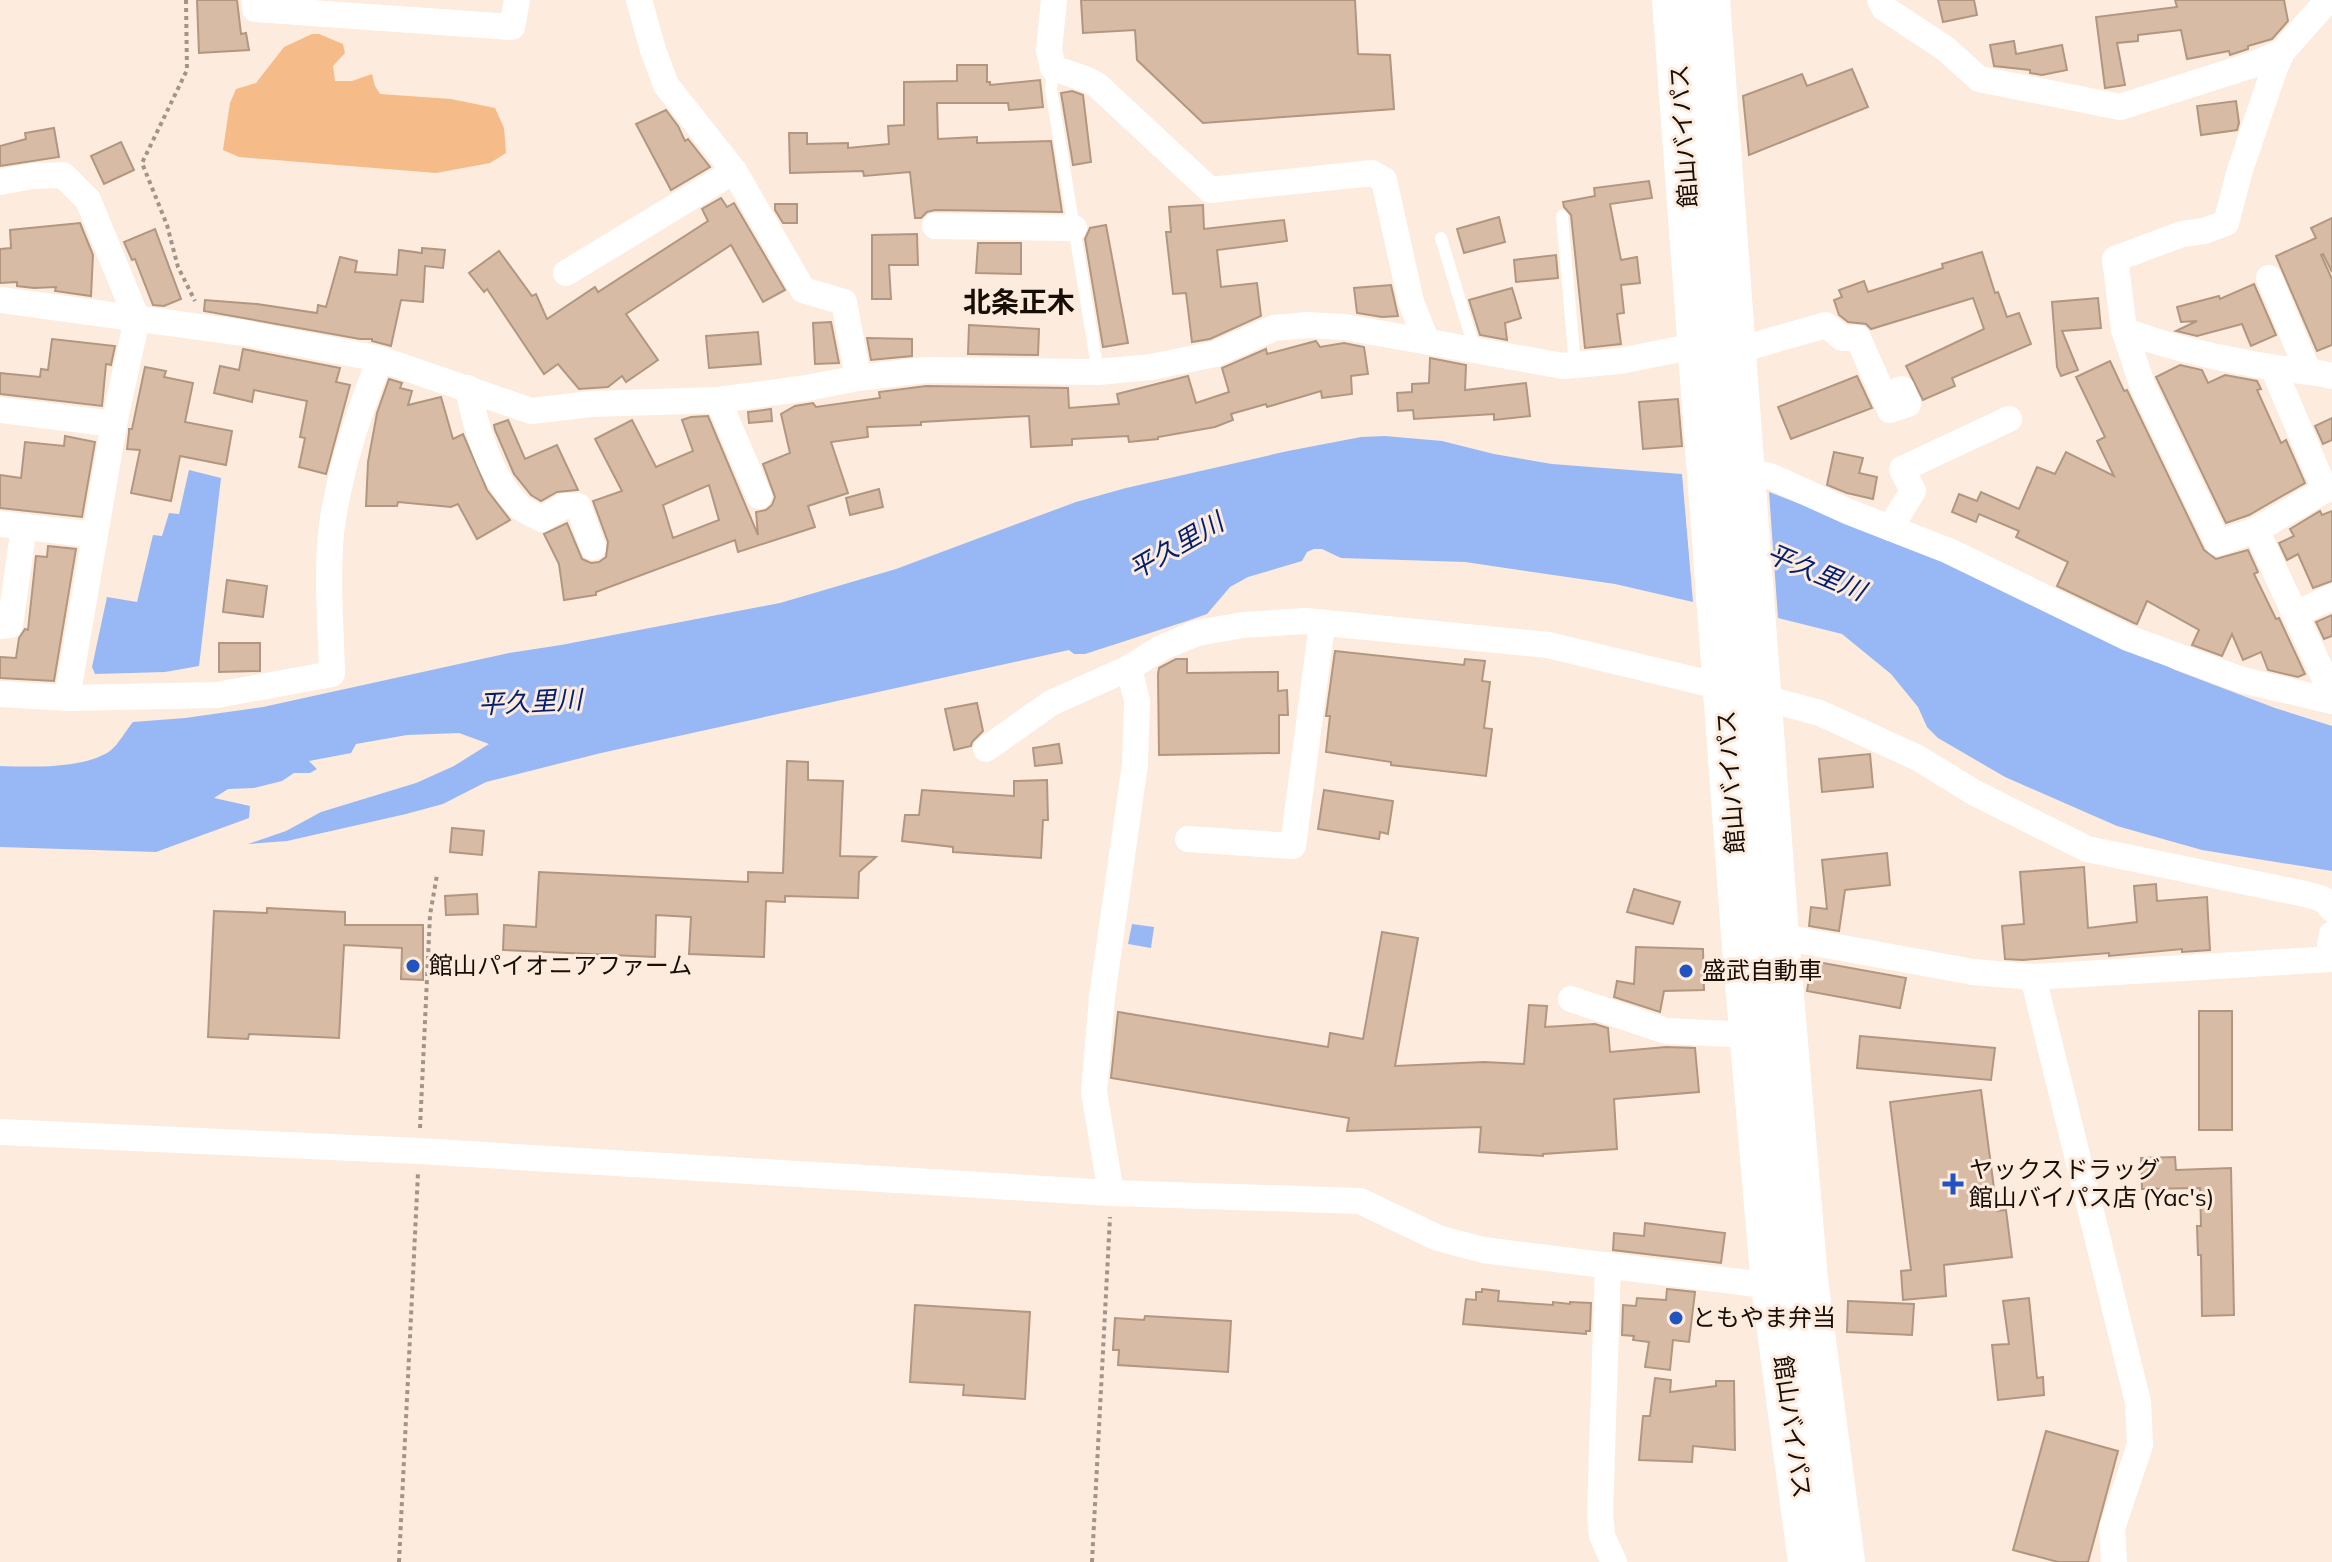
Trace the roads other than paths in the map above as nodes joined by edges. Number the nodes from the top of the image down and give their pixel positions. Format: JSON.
{"nodes":[{"id":1,"x":254,"y":0,"type":"edge"},
{"id":2,"x":517,"y":0,"type":"edge"},
{"id":3,"x":639,"y":0,"type":"edge"},
{"id":4,"x":1054,"y":0,"type":"edge"},
{"id":5,"x":1674,"y":0,"type":"edge"},
{"id":6,"x":1708,"y":0,"type":"edge"},
{"id":7,"x":1880,"y":0,"type":"edge"},
{"id":8,"x":2328,"y":0,"type":"edge"},
{"id":9,"x":2282,"y":52,"type":"junction"},
{"id":10,"x":1053,"y":68,"type":"junction"},
{"id":11,"x":734,"y":171,"type":"junction"},
{"id":12,"x":0,"y":182,"type":"edge"},
{"id":13,"x":1562,"y":216,"type":"dead end"},
{"id":14,"x":935,"y":226,"type":"dead end"},
{"id":15,"x":1074,"y":228,"type":"junction"},
{"id":16,"x":1441,"y":238,"type":"dead end"},
{"id":17,"x":566,"y":273,"type":"dead end"},
{"id":18,"x":2269,"y":278,"type":"dead end"},
{"id":19,"x":0,"y":300,"type":"edge"},
{"id":20,"x":137,"y":319,"type":"junction"},
{"id":21,"x":2124,"y":330,"type":"junction"},
{"id":22,"x":1426,"y":340,"type":"junction"},
{"id":23,"x":1717,"y":348,"type":"junction"},
{"id":24,"x":1475,"y":350,"type":"junction"},
{"id":25,"x":380,"y":359,"type":"junction"},
{"id":26,"x":1575,"y":366,"type":"junction"},
{"id":27,"x":2273,"y":368,"type":"junction"},
{"id":28,"x":1098,"y":372,"type":"junction"},
{"id":29,"x":2319,"y":372,"type":"edge"},
{"id":30,"x":858,"y":378,"type":"junction"},
{"id":31,"x":468,"y":388,"type":"junction"},
{"id":32,"x":1884,"y":397,"type":"dead end"},
{"id":33,"x":718,"y":400,"type":"junction"},
{"id":34,"x":0,"y":410,"type":"edge"},
{"id":35,"x":2009,"y":419,"type":"dead end"},
{"id":36,"x":114,"y":424,"type":"junction"},
{"id":37,"x":1726,"y":471,"type":"junction"},
{"id":38,"x":759,"y":496,"type":"dead end"},
{"id":39,"x":12,"y":526,"type":"edge"},
{"id":40,"x":1890,"y":528,"type":"junction"},
{"id":41,"x":2256,"y":530,"type":"junction"},
{"id":42,"x":95,"y":535,"type":"junction"},
{"id":43,"x":593,"y":547,"type":"dead end"},
{"id":44,"x":2332,"y":597,"type":"edge"},
{"id":45,"x":2295,"y":614,"type":"junction"},
{"id":46,"x":1322,"y":624,"type":"junction"},
{"id":47,"x":0,"y":626,"type":"edge"},
{"id":48,"x":1129,"y":668,"type":"junction"},
{"id":49,"x":1742,"y":688,"type":"junction"},
{"id":50,"x":0,"y":694,"type":"edge"},
{"id":51,"x":2332,"y":694,"type":"edge"},
{"id":52,"x":67,"y":698,"type":"junction"},
{"id":53,"x":2332,"y":701,"type":"edge"},
{"id":54,"x":986,"y":749,"type":"dead end"},
{"id":55,"x":1188,"y":839,"type":"dead end"},
{"id":56,"x":2332,"y":909,"type":"edge"},
{"id":57,"x":1777,"y":936,"type":"junction"},
{"id":58,"x":2331,"y":951,"type":"edge"},
{"id":59,"x":2033,"y":977,"type":"junction"},
{"id":60,"x":1571,"y":999,"type":"dead end"},
{"id":61,"x":1751,"y":1035,"type":"junction"},
{"id":62,"x":0,"y":1132,"type":"edge"},
{"id":63,"x":1111,"y":1193,"type":"junction"},
{"id":64,"x":1608,"y":1265,"type":"junction"},
{"id":65,"x":1773,"y":1286,"type":"junction"},
{"id":66,"x":1614,"y":1562,"type":"edge"},
{"id":67,"x":1810,"y":1562,"type":"edge"},
{"id":68,"x":1843,"y":1562,"type":"edge"},
{"id":69,"x":2114,"y":1562,"type":"edge"}],
"edges":[{"from":1,"to":2,"type":"street"},
{"from":3,"to":11,"type":"street"},
{"from":4,"to":10,"type":"street"},
{"from":5,"to":23,"type":"highway","name":"館山バイパス"},
{"from":6,"to":23,"type":"highway","name":"館山バイパス"},
{"from":7,"to":9,"type":"street"},
{"from":8,"to":9,"type":"street"},
{"from":9,"to":21,"type":"street"},
{"from":10,"to":15,"type":"lane"},
{"from":10,"to":22,"type":"street"},
{"from":11,"to":17,"type":"street"},
{"from":11,"to":30,"type":"street"},
{"from":12,"to":20,"type":"street"},
{"from":13,"to":26,"type":"lane"},
{"from":14,"to":15,"type":"street"},
{"from":15,"to":28,"type":"lane"},
{"from":16,"to":24,"type":"lane"},
{"from":18,"to":29,"type":"street"},
{"from":19,"to":20,"type":"street"},
{"from":20,"to":25,"type":"street"},
{"from":20,"to":36,"type":"street"},
{"from":21,"to":27,"type":"street"},
{"from":21,"to":41,"type":"street"},
{"from":22,"to":24,"type":"street"},
{"from":22,"to":28,"type":"street"},
{"from":23,"to":26,"type":"street"},
{"from":23,"to":32,"type":"street"},
{"from":23,"to":37,"type":"highway","name":"館山バイパス"},
{"from":24,"to":26,"type":"street"},
{"from":25,"to":31,"type":"street"},
{"from":25,"to":52,"type":"street"},
{"from":27,"to":29,"type":"street"},
{"from":27,"to":41,"type":"street"},
{"from":28,"to":30,"type":"street"},
{"from":30,"to":33,"type":"street"},
{"from":31,"to":33,"type":"street"},
{"from":31,"to":43,"type":"street"},
{"from":33,"to":38,"type":"street"},
{"from":34,"to":36,"type":"street"},
{"from":35,"to":40,"type":"street"},
{"from":36,"to":42,"type":"street"},
{"from":37,"to":40,"type":"street"},
{"from":37,"to":49,"type":"highway","name":"館山バイパス"},
{"from":39,"to":42,"type":"street"},
{"from":39,"to":47,"type":"street"},
{"from":40,"to":53,"type":"street"},
{"from":41,"to":45,"type":"street"},
{"from":42,"to":52,"type":"street"},
{"from":44,"to":45,"type":"street"},
{"from":45,"to":51,"type":"street"},
{"from":46,"to":48,"type":"street"},
{"from":46,"to":49,"type":"street"},
{"from":46,"to":55,"type":"street"},
{"from":48,"to":54,"type":"street"},
{"from":48,"to":63,"type":"street"},
{"from":49,"to":56,"type":"street"},
{"from":49,"to":57,"type":"highway","name":"館山バイパス"},
{"from":49,"to":61,"type":"highway","name":"館山バイパス"},
{"from":50,"to":52,"type":"street"},
{"from":57,"to":59,"type":"street"},
{"from":57,"to":68,"type":"highway","name":"館山バイパス"},
{"from":58,"to":59,"type":"street"},
{"from":59,"to":69,"type":"street"},
{"from":60,"to":61,"type":"street"},
{"from":61,"to":65,"type":"highway","name":"館山バイパス"},
{"from":62,"to":63,"type":"street"},
{"from":63,"to":64,"type":"street"},
{"from":64,"to":65,"type":"street"},
{"from":64,"to":66,"type":"street"},
{"from":65,"to":67,"type":"highway","name":"館山バイパス"}]}
